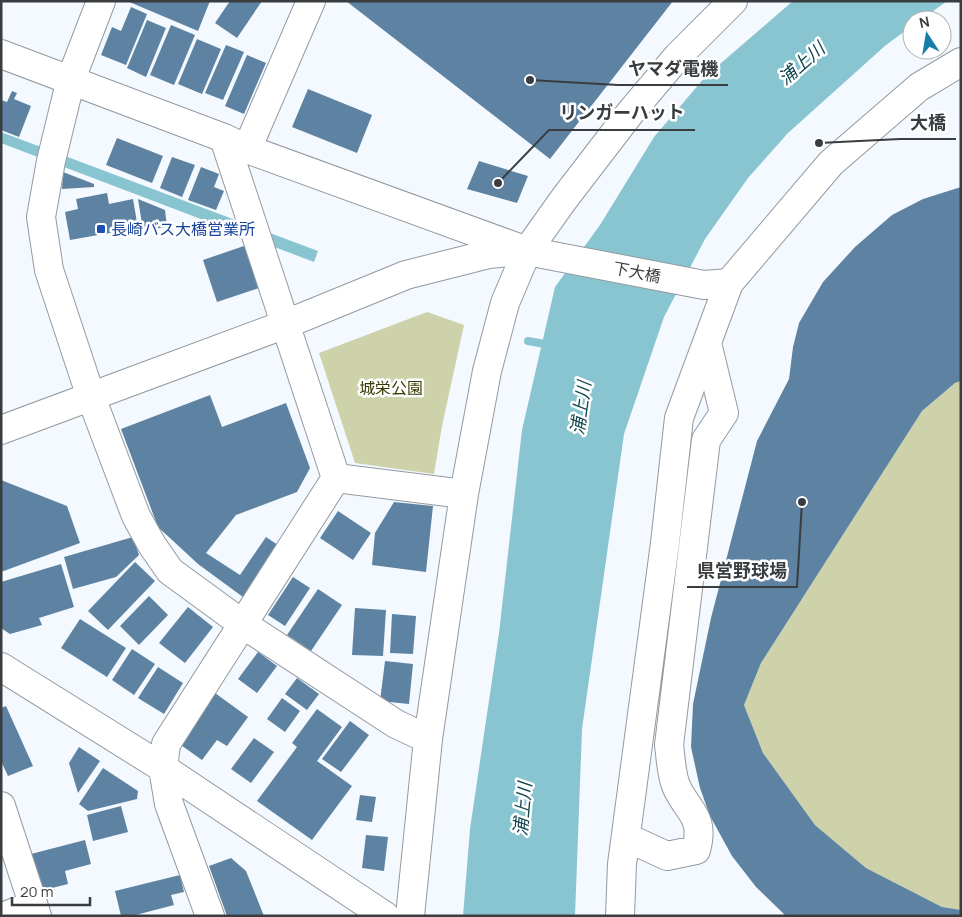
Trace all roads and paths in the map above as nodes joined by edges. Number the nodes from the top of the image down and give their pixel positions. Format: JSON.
{"nodes":[{"id":1,"x":101,"y":1,"type":"edge"},
{"id":2,"x":311,"y":1,"type":"edge"},
{"id":3,"x":733,"y":1,"type":"edge"},
{"id":4,"x":1,"y":54,"type":"edge"},
{"id":5,"x":961,"y":62,"type":"edge"},
{"id":6,"x":71,"y":79,"type":"junction"},
{"id":7,"x":235,"y":143,"type":"junction"},
{"id":8,"x":527,"y":251,"type":"junction"},
{"id":9,"x":717,"y":284,"type":"junction"},
{"id":10,"x":286,"y":324,"type":"junction"},
{"id":11,"x":707,"y":343,"type":"junction"},
{"id":12,"x":91,"y":397,"type":"junction"},
{"id":13,"x":1,"y":430,"type":"edge"},
{"id":14,"x":336,"y":478,"type":"junction"},
{"id":15,"x":464,"y":494,"type":"junction"},
{"id":16,"x":244,"y":624,"type":"junction"},
{"id":17,"x":1,"y":667,"type":"edge"},
{"id":18,"x":428,"y":739,"type":"junction"},
{"id":19,"x":163,"y":768,"type":"junction"},
{"id":20,"x":1,"y":806,"type":"edge"},
{"id":21,"x":626,"y":837,"type":"junction"},
{"id":22,"x":35,"y":911,"type":"edge"},
{"id":23,"x":5,"y":916,"type":"edge"},
{"id":24,"x":210,"y":916,"type":"edge"},
{"id":25,"x":385,"y":916,"type":"edge"},
{"id":26,"x":410,"y":916,"type":"edge"},
{"id":27,"x":620,"y":916,"type":"edge"}],
"edges":[{"from":1,"to":6,"type":"street"},
{"from":2,"to":7,"type":"street"},
{"from":3,"to":8,"type":"street"},
{"from":4,"to":6,"type":"street"},
{"from":5,"to":9,"type":"street"},
{"from":6,"to":7,"type":"street"},
{"from":6,"to":12,"type":"street"},
{"from":7,"to":8,"type":"street"},
{"from":7,"to":10,"type":"street"},
{"from":8,"to":9,"type":"street","name":"下大橋"},
{"from":8,"to":10,"type":"street"},
{"from":8,"to":15,"type":"street"},
{"from":9,"to":11,"type":"street"},
{"from":10,"to":12,"type":"street"},
{"from":10,"to":14,"type":"street"},
{"from":11,"to":21,"type":"street"},
{"from":11,"to":21,"type":"street"},
{"from":12,"to":13,"type":"street"},
{"from":12,"to":16,"type":"street"},
{"from":14,"to":15,"type":"street"},
{"from":14,"to":16,"type":"street"},
{"from":15,"to":18,"type":"street"},
{"from":16,"to":18,"type":"street"},
{"from":16,"to":19,"type":"street"},
{"from":17,"to":19,"type":"street"},
{"from":18,"to":26,"type":"street"},
{"from":19,"to":24,"type":"street"},
{"from":19,"to":25,"type":"street"},
{"from":20,"to":22,"type":"street"},
{"from":21,"to":27,"type":"street"},
{"from":22,"to":23,"type":"street"}]}
